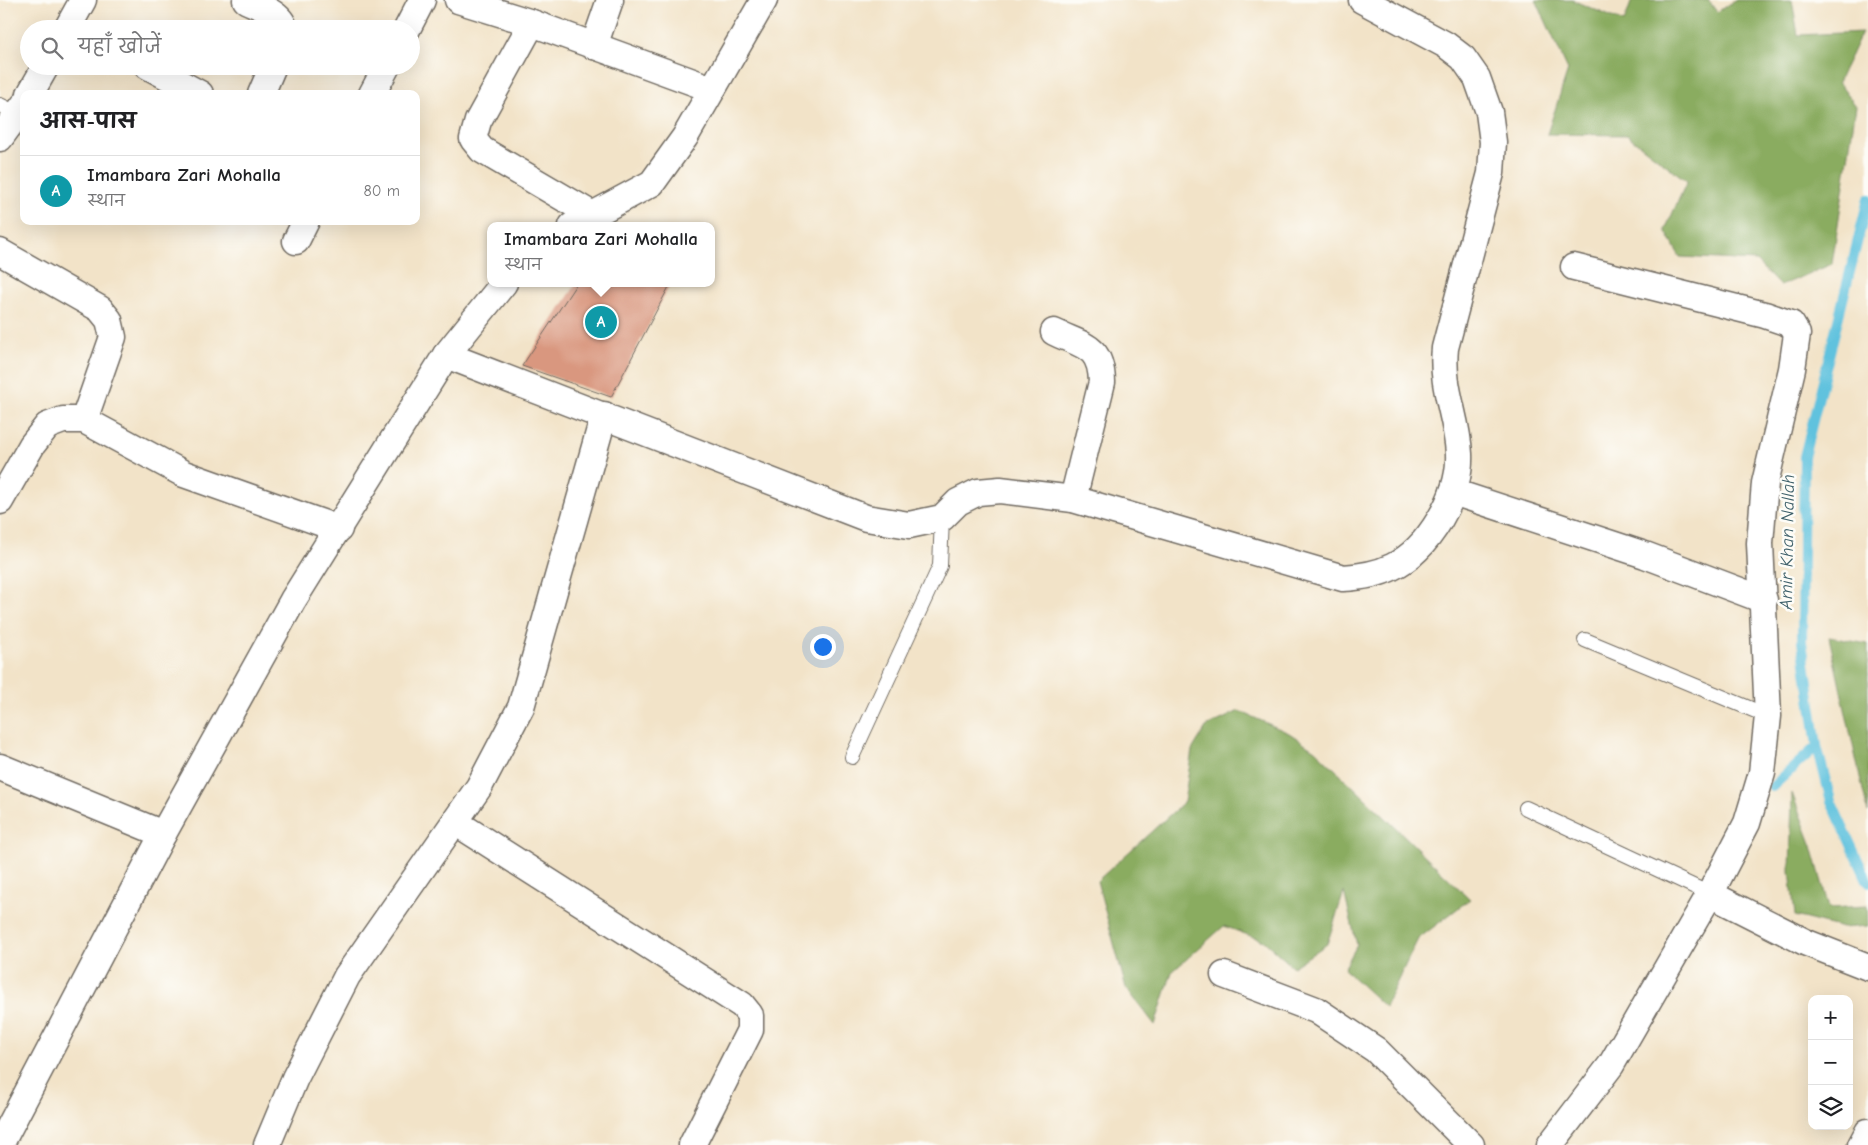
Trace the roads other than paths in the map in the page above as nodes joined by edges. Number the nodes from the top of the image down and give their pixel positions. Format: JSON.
{"nodes":[{"id":1,"x":83,"y":0,"type":"edge"},
{"id":2,"x":246,"y":0,"type":"edge"},
{"id":3,"x":422,"y":0,"type":"edge"},
{"id":4,"x":458,"y":0,"type":"edge"},
{"id":5,"x":610,"y":0,"type":"edge"},
{"id":6,"x":764,"y":0,"type":"edge"},
{"id":7,"x":1362,"y":0,"type":"edge"},
{"id":8,"x":74,"y":20,"type":"edge"},
{"id":9,"x":280,"y":20,"type":"edge"},
{"id":10,"x":412,"y":20,"type":"edge"},
{"id":11,"x":532,"y":24,"type":"junction"},
{"id":12,"x":594,"y":46,"type":"junction"},
{"id":13,"x":39,"y":75,"type":"edge"},
{"id":14,"x":165,"y":75,"type":"edge"},
{"id":15,"x":269,"y":75,"type":"edge"},
{"id":16,"x":382,"y":75,"type":"edge"},
{"id":17,"x":712,"y":89,"type":"junction"},
{"id":18,"x":28,"y":90,"type":"edge"},
{"id":19,"x":193,"y":90,"type":"edge"},
{"id":20,"x":263,"y":90,"type":"edge"},
{"id":21,"x":374,"y":90,"type":"edge"},
{"id":22,"x":18,"y":104,"type":"edge"},
{"id":23,"x":0,"y":138,"type":"edge"},
{"id":24,"x":581,"y":220,"type":"edge"},
{"id":25,"x":0,"y":252,"type":"edge"},
{"id":26,"x":1574,"y":267,"type":"dead end"},
{"id":27,"x":501,"y":287,"type":"edge"},
{"id":28,"x":1054,"y":332,"type":"dead end"},
{"id":29,"x":446,"y":355,"type":"junction"},
{"id":30,"x":604,"y":415,"type":"junction"},
{"id":31,"x":84,"y":420,"type":"junction"},
{"id":32,"x":1453,"y":492,"type":"junction"},
{"id":33,"x":1073,"y":499,"type":"junction"},
{"id":34,"x":0,"y":501,"type":"edge"},
{"id":35,"x":942,"y":518,"type":"junction"},
{"id":36,"x":339,"y":529,"type":"junction"},
{"id":37,"x":1764,"y":600,"type":"junction"},
{"id":38,"x":1585,"y":640,"type":"dead end"},
{"id":39,"x":1768,"y":716,"type":"junction"},
{"id":40,"x":852,"y":757,"type":"dead end"},
{"id":41,"x":0,"y":767,"type":"edge"},
{"id":42,"x":1526,"y":808,"type":"dead end"},
{"id":43,"x":455,"y":822,"type":"junction"},
{"id":44,"x":163,"y":834,"type":"junction"},
{"id":45,"x":1700,"y":890,"type":"junction"},
{"id":46,"x":1868,"y":967,"type":"edge"},
{"id":47,"x":1224,"y":975,"type":"dead end"},
{"id":48,"x":1868,"y":1132,"type":"edge"},
{"id":49,"x":0,"y":1145,"type":"edge"},
{"id":50,"x":267,"y":1145,"type":"edge"},
{"id":51,"x":692,"y":1145,"type":"edge"},
{"id":52,"x":1471,"y":1145,"type":"edge"},
{"id":53,"x":1550,"y":1145,"type":"edge"},
{"id":54,"x":1861,"y":1145,"type":"edge"}],
"edges":[{"from":1,"to":8,"type":"street"},
{"from":2,"to":9,"type":"street"},
{"from":3,"to":10,"type":"street"},
{"from":4,"to":11,"type":"street"},
{"from":5,"to":12,"type":"street"},
{"from":6,"to":17,"type":"street"},
{"from":7,"to":32,"type":"street"},
{"from":11,"to":12,"type":"street"},
{"from":11,"to":24,"type":"street"},
{"from":12,"to":17,"type":"street"},
{"from":13,"to":18,"type":"street"},
{"from":14,"to":19,"type":"street"},
{"from":15,"to":20,"type":"street"},
{"from":16,"to":21,"type":"street"},
{"from":17,"to":24,"type":"street"},
{"from":22,"to":23,"type":"street"},
{"from":25,"to":31,"type":"street"},
{"from":26,"to":37,"type":"street"},
{"from":27,"to":29,"type":"street"},
{"from":28,"to":33,"type":"street"},
{"from":29,"to":30,"type":"street"},
{"from":29,"to":36,"type":"street"},
{"from":30,"to":35,"type":"street"},
{"from":30,"to":43,"type":"street"},
{"from":31,"to":34,"type":"street"},
{"from":31,"to":36,"type":"street"},
{"from":32,"to":33,"type":"street"},
{"from":32,"to":37,"type":"street"},
{"from":33,"to":35,"type":"street"},
{"from":35,"to":40,"type":"lane"},
{"from":36,"to":44,"type":"street"},
{"from":37,"to":39,"type":"street"},
{"from":38,"to":39,"type":"lane"},
{"from":39,"to":45,"type":"street"},
{"from":41,"to":44,"type":"street"},
{"from":42,"to":45,"type":"lane"},
{"from":43,"to":50,"type":"street"},
{"from":43,"to":51,"type":"street"},
{"from":44,"to":49,"type":"street"},
{"from":45,"to":46,"type":"street"},
{"from":45,"to":53,"type":"street"},
{"from":47,"to":52,"type":"street"},
{"from":48,"to":54,"type":"street"}]}
